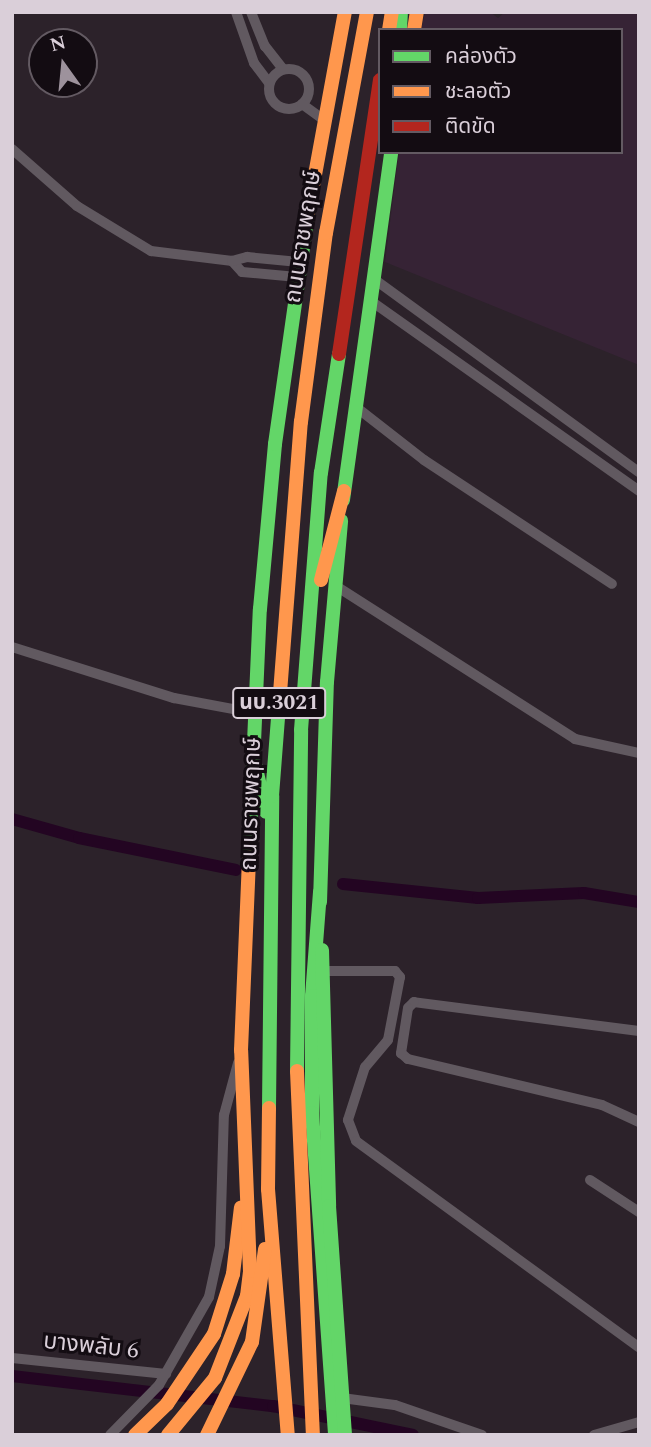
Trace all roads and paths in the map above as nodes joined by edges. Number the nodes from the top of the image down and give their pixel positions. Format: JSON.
{"nodes":[{"id":1,"x":236,"y":12,"type":"edge"},
{"id":2,"x":251,"y":12,"type":"edge"},
{"id":3,"x":345,"y":12,"type":"edge"},
{"id":4,"x":367,"y":12,"type":"edge"},
{"id":5,"x":283,"y":69,"type":"junction"},
{"id":6,"x":269,"y":83,"type":"junction"},
{"id":7,"x":378,"y":93,"type":"edge"},
{"id":8,"x":302,"y":104,"type":"junction"},
{"id":9,"x":323,"y":118,"type":"junction"},
{"id":10,"x":12,"y":149,"type":"edge"},
{"id":11,"x":391,"y":154,"type":"edge"},
{"id":12,"x":232,"y":261,"type":"junction"},
{"id":13,"x":299,"y":262,"type":"junction"},
{"id":14,"x":297,"y":277,"type":"junction"},
{"id":15,"x":374,"y":279,"type":"junction"},
{"id":16,"x":371,"y":301,"type":"junction"},
{"id":17,"x":356,"y":407,"type":"junction"},
{"id":18,"x":619,"y":460,"type":"junction"},
{"id":19,"x":608,"y":471,"type":"junction"},
{"id":20,"x":639,"y":472,"type":"edge"},
{"id":21,"x":344,"y":491,"type":"junction"},
{"id":22,"x":639,"y":491,"type":"edge"},
{"id":23,"x":612,"y":584,"type":"dead end"},
{"id":24,"x":336,"y":586,"type":"junction"},
{"id":25,"x":311,"y":622,"type":"junction"},
{"id":26,"x":12,"y":647,"type":"edge"},
{"id":27,"x":254,"y":713,"type":"junction"},
{"id":28,"x":639,"y":753,"type":"edge"},
{"id":29,"x":255,"y":764,"type":"junction"},
{"id":30,"x":273,"y":845,"type":"junction"},
{"id":31,"x":320,"y":892,"type":"junction"},
{"id":32,"x":322,"y":971,"type":"junction"},
{"id":33,"x":639,"y":1031,"type":"edge"},
{"id":34,"x":241,"y":1051,"type":"junction"},
{"id":35,"x":639,"y":1122,"type":"edge"},
{"id":36,"x":590,"y":1180,"type":"dead end"},
{"id":37,"x":243,"y":1181,"type":"junction"},
{"id":38,"x":268,"y":1189,"type":"junction"},
{"id":39,"x":639,"y":1212,"type":"edge"},
{"id":40,"x":639,"y":1347,"type":"edge"},
{"id":41,"x":12,"y":1358,"type":"edge"},
{"id":42,"x":166,"y":1374,"type":"junction"},
{"id":43,"x":343,"y":1405,"type":"junction"},
{"id":44,"x":639,"y":1422,"type":"edge"},
{"id":45,"x":312,"y":1433,"type":"edge"},
{"id":46,"x":341,"y":1433,"type":"edge"},
{"id":47,"x":288,"y":1434,"type":"edge"},
{"id":48,"x":110,"y":1435,"type":"edge"},
{"id":49,"x":135,"y":1435,"type":"edge"},
{"id":50,"x":168,"y":1435,"type":"edge"},
{"id":51,"x":206,"y":1435,"type":"edge"},
{"id":52,"x":482,"y":1435,"type":"edge"},
{"id":53,"x":594,"y":1435,"type":"edge"}],
"edges":[{"from":1,"to":6,"type":"street"},
{"from":2,"to":5,"type":"street"},
{"from":3,"to":9,"type":"main road","name":"ถนนราชพฤกษ์","number":"นบ.3021"},
{"from":4,"to":30,"type":"main road","name":"ถนนราชพฤกษ์","number":"นบ.3021"},
{"from":5,"to":6,"type":"street"},
{"from":5,"to":8,"type":"street"},
{"from":6,"to":8,"type":"street"},
{"from":7,"to":25,"type":"main road","name":"ถนนราชพฤกษ์","number":"นบ.3021"},
{"from":8,"to":9,"type":"street"},
{"from":9,"to":13,"type":"main road","name":"ถนนราชพฤกษ์","number":"นบ.3021"},
{"from":10,"to":12,"type":"street"},
{"from":11,"to":15,"type":"main road","number":"นบ.3021"},
{"from":12,"to":13,"type":"street"},
{"from":12,"to":14,"type":"street"},
{"from":13,"to":14,"type":"main road","name":"ถนนราชพฤกษ์","number":"นบ.3021"},
{"from":14,"to":27,"type":"main road","name":"ถนนราชพฤกษ์","number":"นบ.3021"},
{"from":15,"to":16,"type":"main road","number":"นบ.3021"},
{"from":15,"to":18,"type":"street"},
{"from":16,"to":17,"type":"main road","number":"นบ.3021"},
{"from":16,"to":19,"type":"street"},
{"from":17,"to":21,"type":"main road","number":"นบ.3021"},
{"from":17,"to":23,"type":"street"},
{"from":18,"to":19,"type":"street"},
{"from":18,"to":20,"type":"street"},
{"from":19,"to":22,"type":"street"},
{"from":21,"to":24,"type":"main road"},
{"from":21,"to":25,"type":"main road","number":"นบ.3021"},
{"from":24,"to":28,"type":"street"},
{"from":24,"to":31,"type":"main road"},
{"from":25,"to":45,"type":"main road","name":"ถนนราชพฤกษ์","number":"นบ.3021"},
{"from":26,"to":27,"type":"street"},
{"from":27,"to":29,"type":"main road","name":"ถนนราชพฤกษ์","number":"นบ.3021"},
{"from":29,"to":30,"type":"main road"},
{"from":29,"to":34,"type":"main road"},
{"from":30,"to":38,"type":"main road","name":"ถนนราชพฤกษ์","number":"นบ.3021"},
{"from":31,"to":32,"type":"main road"},
{"from":31,"to":46,"type":"main road"},
{"from":32,"to":40,"type":"street"},
{"from":32,"to":43,"type":"main road"},
{"from":33,"to":35,"type":"street"},
{"from":34,"to":37,"type":"main road"},
{"from":34,"to":42,"type":"street"},
{"from":36,"to":39,"type":"street"},
{"from":37,"to":49,"type":"main road"},
{"from":37,"to":50,"type":"main road"},
{"from":38,"to":47,"type":"main road","name":"ถนนราชพฤกษ์","number":"นบ.3021"},
{"from":38,"to":51,"type":"main road"},
{"from":41,"to":42,"type":"street","name":"บางพลับ 6"},
{"from":42,"to":48,"type":"street"},
{"from":43,"to":46,"type":"main road"},
{"from":43,"to":52,"type":"street"},
{"from":44,"to":53,"type":"street"}]}
